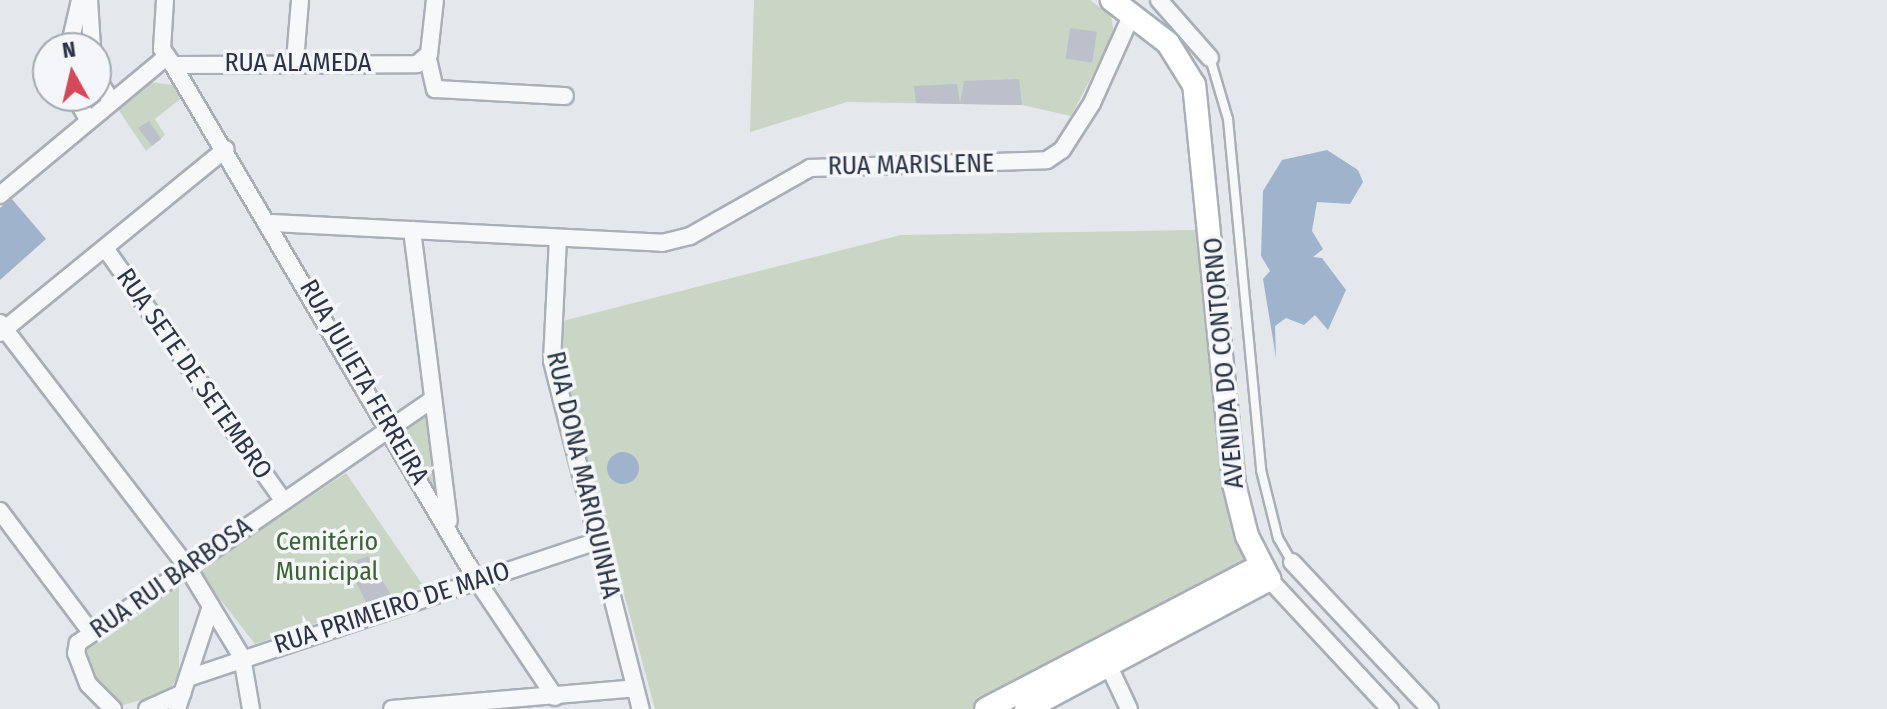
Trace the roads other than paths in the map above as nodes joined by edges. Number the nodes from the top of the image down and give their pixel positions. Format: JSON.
{"nodes":[{"id":1,"x":80,"y":0,"type":"edge"},
{"id":2,"x":89,"y":0,"type":"edge"},
{"id":3,"x":165,"y":0,"type":"edge"},
{"id":4,"x":300,"y":0,"type":"edge"},
{"id":5,"x":435,"y":0,"type":"edge"},
{"id":6,"x":1112,"y":0,"type":"edge"},
{"id":7,"x":1159,"y":0,"type":"edge"},
{"id":8,"x":1136,"y":7,"type":"edge"},
{"id":9,"x":73,"y":32,"type":"edge"},
{"id":10,"x":91,"y":32,"type":"edge"},
{"id":11,"x":428,"y":56,"type":"junction"},
{"id":12,"x":1210,"y":58,"type":"joint"},
{"id":13,"x":169,"y":61,"type":"junction"},
{"id":14,"x":295,"y":61,"type":"junction"},
{"id":15,"x":565,"y":96,"type":"dead end"},
{"id":16,"x":112,"y":98,"type":"edge"},
{"id":17,"x":84,"y":112,"type":"edge"},
{"id":18,"x":94,"y":112,"type":"edge"},
{"id":19,"x":87,"y":118,"type":"junction"},
{"id":20,"x":226,"y":149,"type":"junction"},
{"id":21,"x":0,"y":195,"type":"edge"},
{"id":22,"x":272,"y":223,"type":"junction"},
{"id":23,"x":412,"y":230,"type":"junction"},
{"id":24,"x":558,"y":238,"type":"junction"},
{"id":25,"x":105,"y":248,"type":"junction"},
{"id":26,"x":2,"y":328,"type":"edge"},
{"id":27,"x":432,"y":400,"type":"junction"},
{"id":28,"x":391,"y":429,"type":"junction"},
{"id":29,"x":283,"y":500,"type":"junction"},
{"id":30,"x":0,"y":511,"type":"edge"},
{"id":31,"x":450,"y":530,"type":"junction"},
{"id":32,"x":597,"y":541,"type":"junction"},
{"id":33,"x":1292,"y":562,"type":"joint"},
{"id":34,"x":186,"y":565,"type":"junction"},
{"id":35,"x":1265,"y":572,"type":"junction"},
{"id":36,"x":476,"y":579,"type":"junction"},
{"id":37,"x":211,"y":606,"type":"junction"},
{"id":38,"x":91,"y":632,"type":"junction"},
{"id":39,"x":242,"y":657,"type":"junction"},
{"id":40,"x":1105,"y":658,"type":"junction"},
{"id":41,"x":635,"y":688,"type":"junction"},
{"id":42,"x":183,"y":694,"type":"edge"},
{"id":43,"x":555,"y":697,"type":"junction"},
{"id":44,"x":113,"y":709,"type":"edge"},
{"id":45,"x":147,"y":709,"type":"edge"},
{"id":46,"x":251,"y":709,"type":"edge"},
{"id":47,"x":392,"y":709,"type":"edge"},
{"id":48,"x":641,"y":709,"type":"edge"},
{"id":49,"x":986,"y":709,"type":"edge"},
{"id":50,"x":1026,"y":709,"type":"edge"},
{"id":51,"x":1129,"y":709,"type":"edge"},
{"id":52,"x":1390,"y":709,"type":"edge"},
{"id":53,"x":1430,"y":709,"type":"edge"}],
"edges":[{"from":1,"to":9,"type":"street"},
{"from":2,"to":10,"type":"street"},
{"from":3,"to":13,"type":"street"},
{"from":4,"to":14,"type":"street"},
{"from":5,"to":11,"type":"street"},
{"from":6,"to":8,"type":"street","name":"AVENIDA DO CONTORNO"},
{"from":7,"to":12,"type":"street"},
{"from":8,"to":24,"type":"street","name":"RUA MARISLENE"},
{"from":8,"to":35,"type":"street","name":"AVENIDA DO CONTORNO"},
{"from":11,"to":14,"type":"street","name":"RUA ALAMEDA"},
{"from":11,"to":15,"type":"street"},
{"from":12,"to":33,"type":"lane"},
{"from":13,"to":14,"type":"street","name":"RUA ALAMEDA"},
{"from":13,"to":16,"type":"street"},
{"from":13,"to":20,"type":"street","name":"RUA JULIETA FERREIRA"},
{"from":17,"to":19,"type":"street"},
{"from":18,"to":19,"type":"street"},
{"from":19,"to":21,"type":"street"},
{"from":20,"to":22,"type":"street","name":"RUA JULIETA FERREIRA"},
{"from":20,"to":25,"type":"street"},
{"from":22,"to":23,"type":"street","name":"RUA MARISLENE"},
{"from":22,"to":28,"type":"street","name":"RUA JULIETA FERREIRA"},
{"from":23,"to":24,"type":"street","name":"RUA MARISLENE"},
{"from":23,"to":27,"type":"street"},
{"from":24,"to":32,"type":"street","name":"RUA DONA MARIQUINHA"},
{"from":25,"to":26,"type":"street"},
{"from":25,"to":29,"type":"street","name":"RUA SETE DE SETEMBRO"},
{"from":26,"to":34,"type":"street"},
{"from":27,"to":28,"type":"street","name":"RUA RUI BARBOSA"},
{"from":27,"to":31,"type":"street"},
{"from":28,"to":29,"type":"street","name":"RUA RUI BARBOSA"},
{"from":28,"to":31,"type":"street","name":"RUA JULIETA FERREIRA"},
{"from":29,"to":34,"type":"street","name":"RUA RUI BARBOSA"},
{"from":30,"to":38,"type":"street"},
{"from":31,"to":36,"type":"street","name":"RUA JULIETA FERREIRA"},
{"from":32,"to":36,"type":"street","name":"RUA PRIMEIRO DE MAIO"},
{"from":32,"to":41,"type":"street","name":"RUA DONA MARIQUINHA"},
{"from":33,"to":53,"type":"street"},
{"from":34,"to":37,"type":"street"},
{"from":34,"to":38,"type":"street","name":"RUA RUI BARBOSA"},
{"from":35,"to":40,"type":"street"},
{"from":35,"to":52,"type":"street","name":"AVENIDA DO CONTORNO"},
{"from":36,"to":39,"type":"street","name":"RUA PRIMEIRO DE MAIO"},
{"from":36,"to":43,"type":"street","name":"RUA JULIETA FERREIRA"},
{"from":37,"to":39,"type":"street"},
{"from":37,"to":42,"type":"street"},
{"from":38,"to":44,"type":"street","name":"RUA RUI BARBOSA"},
{"from":39,"to":42,"type":"street","name":"RUA PRIMEIRO DE MAIO"},
{"from":39,"to":46,"type":"street"},
{"from":40,"to":49,"type":"street"},
{"from":40,"to":50,"type":"street"},
{"from":40,"to":51,"type":"street"},
{"from":41,"to":43,"type":"street"},
{"from":41,"to":48,"type":"street","name":"RUA DONA MARIQUINHA"},
{"from":42,"to":45,"type":"street","name":"RUA PRIMEIRO DE MAIO"},
{"from":43,"to":47,"type":"street"}]}
